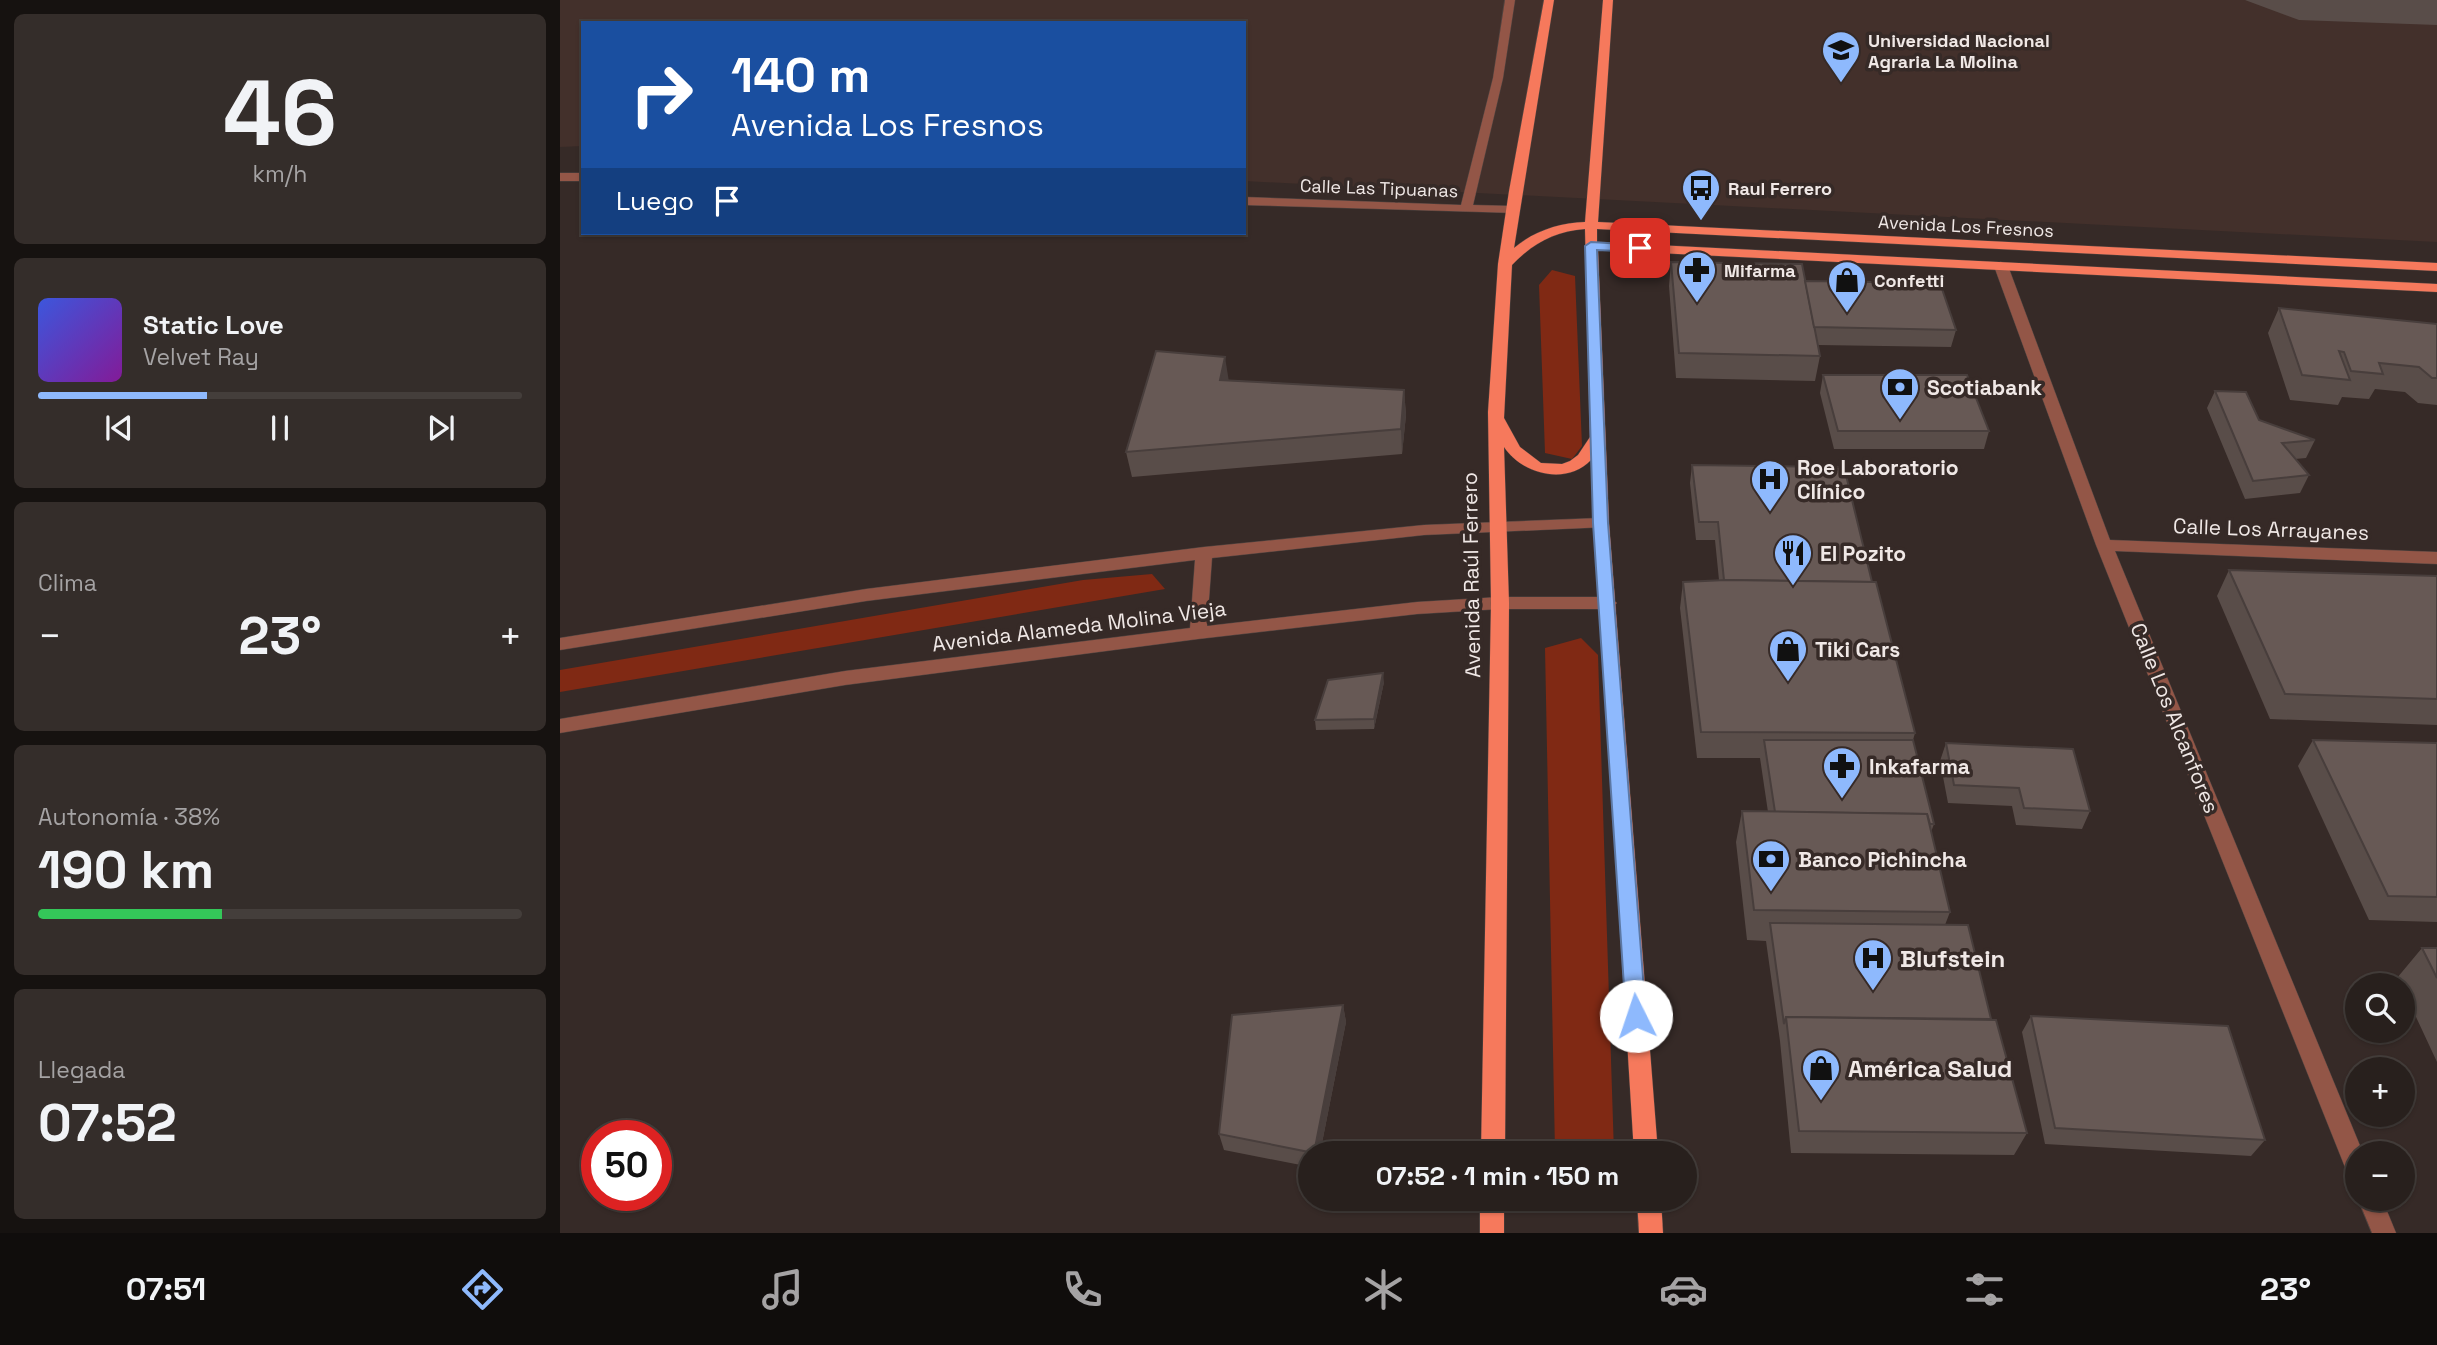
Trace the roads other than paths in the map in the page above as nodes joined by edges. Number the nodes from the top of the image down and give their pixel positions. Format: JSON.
{"nodes":[{"id":1,"x":1510,"y":0,"type":"edge"},
{"id":2,"x":1550,"y":1,"type":"edge"},
{"id":3,"x":1605,"y":2,"type":"edge"},
{"id":4,"x":581,"y":177,"type":"edge"},
{"id":5,"x":561,"y":178,"type":"edge"},
{"id":6,"x":1246,"y":201,"type":"edge"},
{"id":7,"x":1466,"y":208,"type":"junction"},
{"id":8,"x":1512,"y":210,"type":"junction"},
{"id":9,"x":1591,"y":225,"type":"junction"},
{"id":10,"x":1591,"y":246,"type":"junction"},
{"id":11,"x":1505,"y":264,"type":"junction"},
{"id":12,"x":2001,"y":266,"type":"junction"},
{"id":13,"x":2437,"y":267,"type":"edge"},
{"id":14,"x":2437,"y":288,"type":"edge"},
{"id":15,"x":1496,"y":412,"type":"junction"},
{"id":16,"x":1596,"y":439,"type":"junction"},
{"id":17,"x":1601,"y":523,"type":"junction"},
{"id":18,"x":1497,"y":527,"type":"junction"},
{"id":19,"x":2104,"y":545,"type":"junction"},
{"id":20,"x":1204,"y":553,"type":"junction"},
{"id":21,"x":2437,"y":558,"type":"edge"},
{"id":22,"x":1500,"y":603,"type":"junction"},
{"id":23,"x":1608,"y":603,"type":"junction"},
{"id":24,"x":1198,"y":633,"type":"junction"},
{"id":25,"x":560,"y":644,"type":"edge"},
{"id":26,"x":560,"y":726,"type":"edge"},
{"id":27,"x":1493,"y":1141,"type":"edge"},
{"id":28,"x":1645,"y":1141,"type":"edge"},
{"id":29,"x":2346,"y":1141,"type":"edge"},
{"id":30,"x":1492,"y":1211,"type":"edge"},
{"id":31,"x":1650,"y":1211,"type":"edge"},
{"id":32,"x":2375,"y":1211,"type":"edge"},
{"id":33,"x":1492,"y":1233,"type":"edge"},
{"id":34,"x":1651,"y":1233,"type":"edge"},
{"id":35,"x":2384,"y":1233,"type":"edge"}],
"edges":[{"from":1,"to":7,"type":"street"},
{"from":2,"to":8,"type":"main road","name":"Avenida Raúl Ferrero"},
{"from":3,"to":9,"type":"main road"},
{"from":4,"to":5,"type":"street"},
{"from":6,"to":7,"type":"street","name":"Calle Las Tipuanas"},
{"from":7,"to":8,"type":"street","name":"Calle Las Tipuanas"},
{"from":8,"to":11,"type":"main road","name":"Avenida Raúl Ferrero"},
{"from":9,"to":10,"type":"main road"},
{"from":9,"to":11,"type":"main road","name":"Avenida Los Fresnos"},
{"from":9,"to":13,"type":"main road","name":"Avenida Los Fresnos"},
{"from":10,"to":12,"type":"main road","name":"Avenida Los Fresnos"},
{"from":10,"to":16,"type":"main road"},
{"from":11,"to":15,"type":"main road","name":"Avenida Raúl Ferrero"},
{"from":12,"to":14,"type":"main road","name":"Avenida Los Fresnos"},
{"from":12,"to":19,"type":"street","name":"Calle Los Alcanfores"},
{"from":15,"to":16,"type":"main road"},
{"from":15,"to":18,"type":"main road","name":"Avenida Raúl Ferrero"},
{"from":16,"to":17,"type":"main road"},
{"from":17,"to":18,"type":"street"},
{"from":17,"to":23,"type":"main road"},
{"from":18,"to":20,"type":"street"},
{"from":18,"to":22,"type":"main road","name":"Avenida Raúl Ferrero"},
{"from":19,"to":21,"type":"street","name":"Calle Los Arrayanes"},
{"from":19,"to":29,"type":"street","name":"Calle Los Alcanfores"},
{"from":20,"to":24,"type":"street"},
{"from":20,"to":25,"type":"street"},
{"from":22,"to":23,"type":"street","name":"Avenida Alameda Molina Vieja"},
{"from":22,"to":24,"type":"street","name":"Avenida Alameda Molina Vieja"},
{"from":22,"to":27,"type":"main road","name":"Avenida Raúl Ferrero"},
{"from":23,"to":28,"type":"main road"},
{"from":24,"to":26,"type":"street","name":"Avenida Alameda Molina Vieja"},
{"from":30,"to":33,"type":"main road"},
{"from":31,"to":34,"type":"main road"},
{"from":32,"to":35,"type":"street"}]}
